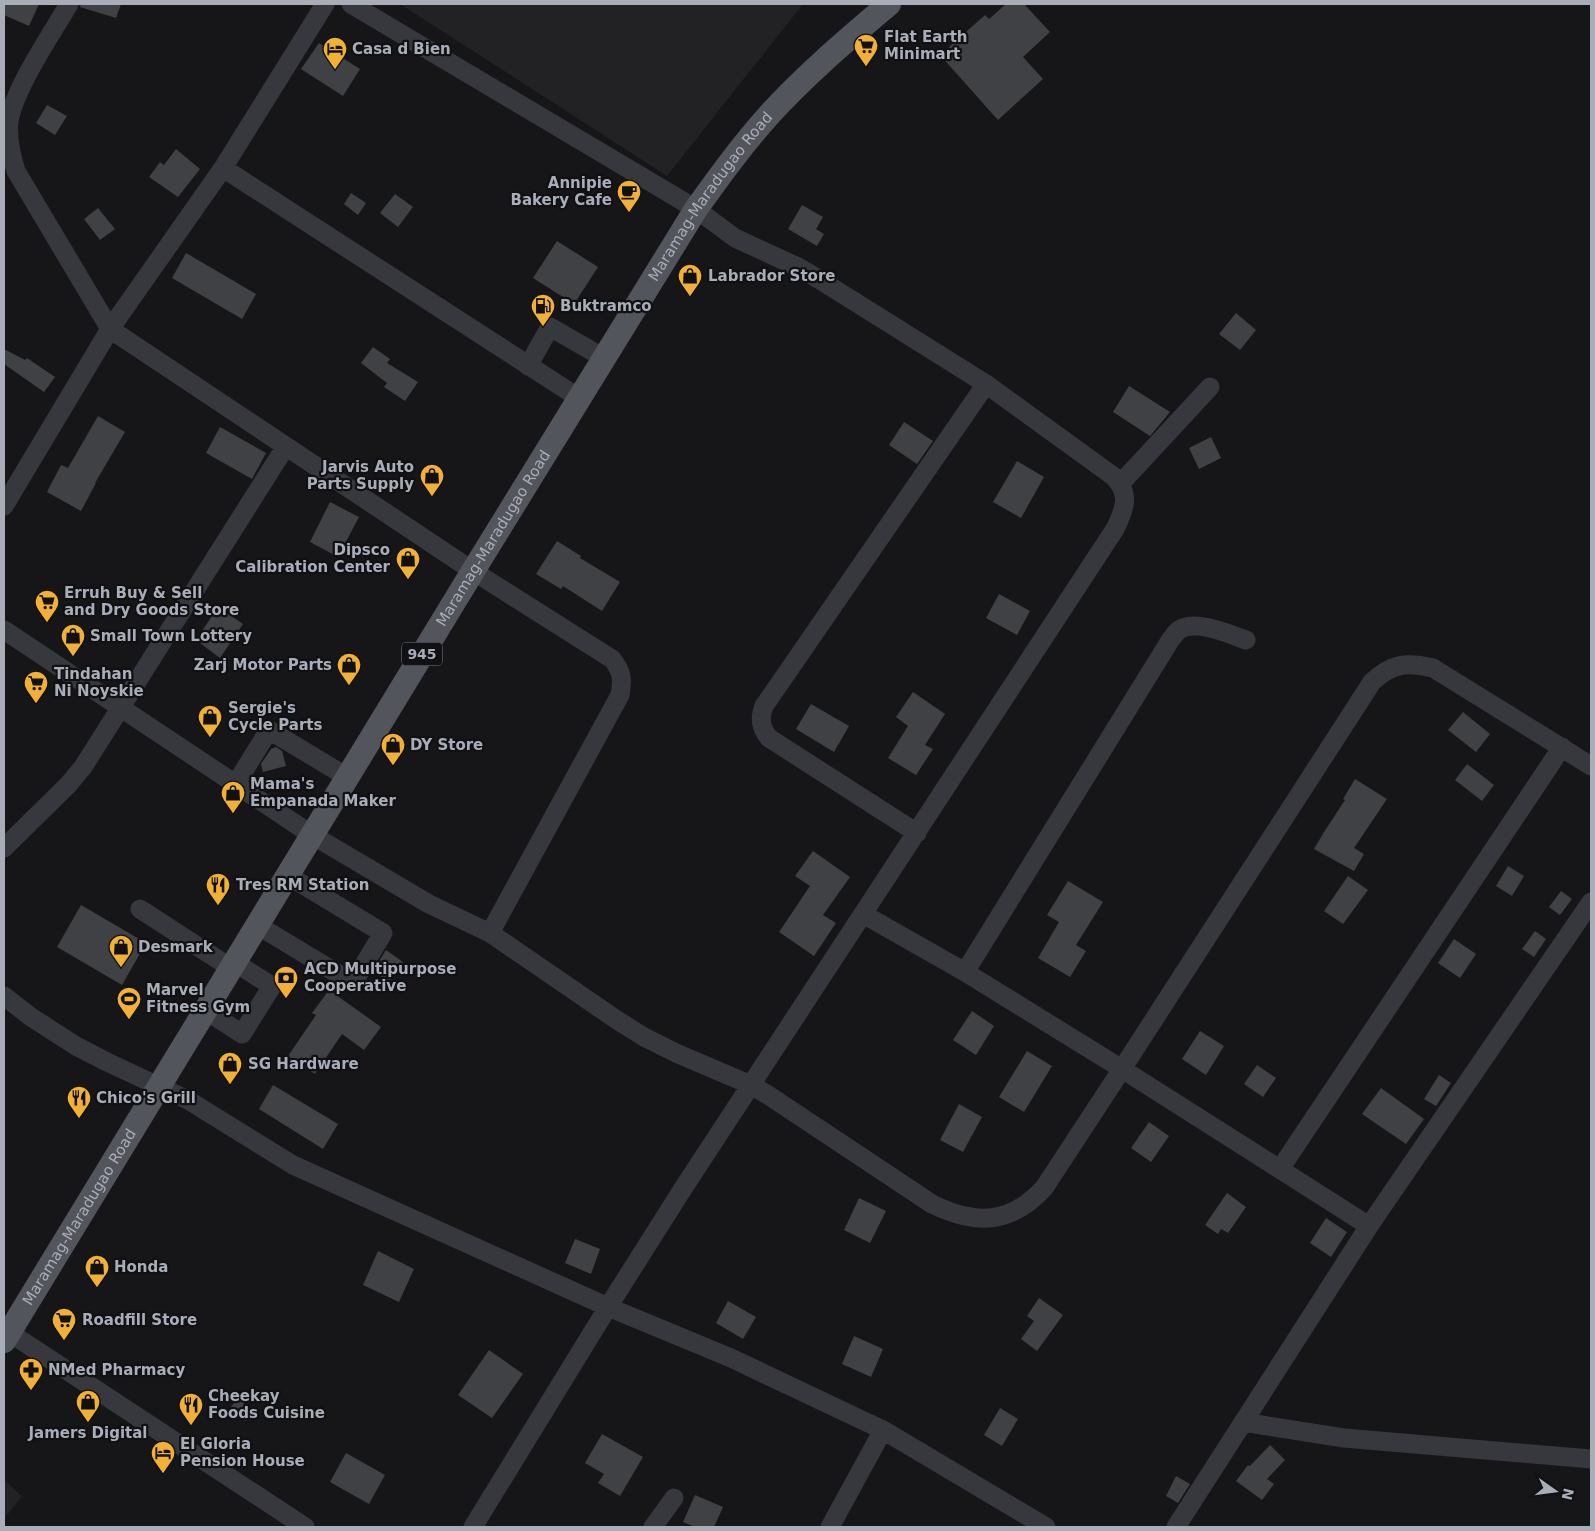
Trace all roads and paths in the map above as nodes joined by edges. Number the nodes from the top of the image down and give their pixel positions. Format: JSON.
{"nodes":[{"id":1,"x":69,"y":4,"type":"edge"},
{"id":2,"x":325,"y":4,"type":"edge"},
{"id":3,"x":352,"y":4,"type":"edge"},
{"id":4,"x":889,"y":4,"type":"edge"},
{"id":5,"x":223,"y":168,"type":"junction"},
{"id":6,"x":696,"y":209,"type":"junction"},
{"id":7,"x":110,"y":329,"type":"junction"},
{"id":8,"x":604,"y":358,"type":"junction"},
{"id":9,"x":528,"y":366,"type":"junction"},
{"id":10,"x":986,"y":384,"type":"junction"},
{"id":11,"x":1210,"y":387,"type":"dead end"},
{"id":12,"x":579,"y":398,"type":"junction"},
{"id":13,"x":286,"y":446,"type":"junction"},
{"id":14,"x":1121,"y":483,"type":"junction"},
{"id":15,"x":4,"y":506,"type":"edge"},
{"id":16,"x":473,"y":570,"type":"junction"},
{"id":17,"x":4,"y":630,"type":"edge"},
{"id":18,"x":1246,"y":640,"type":"dead end"},
{"id":19,"x":121,"y":708,"type":"junction"},
{"id":20,"x":1562,"y":747,"type":"junction"},
{"id":21,"x":1591,"y":766,"type":"edge"},
{"id":22,"x":347,"y":777,"type":"junction"},
{"id":23,"x":236,"y":784,"type":"junction"},
{"id":24,"x":917,"y":833,"type":"junction"},
{"id":25,"x":312,"y":835,"type":"junction"},
{"id":26,"x":4,"y":848,"type":"edge"},
{"id":27,"x":287,"y":875,"type":"junction"},
{"id":28,"x":1591,"y":902,"type":"edge"},
{"id":29,"x":140,"y":909,"type":"dead end"},
{"id":30,"x":862,"y":914,"type":"junction"},
{"id":31,"x":257,"y":925,"type":"junction"},
{"id":32,"x":490,"y":933,"type":"junction"},
{"id":33,"x":233,"y":965,"type":"junction"},
{"id":34,"x":965,"y":972,"type":"junction"},
{"id":35,"x":4,"y":996,"type":"edge"},
{"id":36,"x":205,"y":1010,"type":"junction"},
{"id":37,"x":1122,"y":1069,"type":"junction"},
{"id":38,"x":751,"y":1085,"type":"junction"},
{"id":39,"x":159,"y":1086,"type":"junction"},
{"id":40,"x":1280,"y":1169,"type":"junction"},
{"id":41,"x":1369,"y":1226,"type":"junction"},
{"id":42,"x":608,"y":1307,"type":"junction"},
{"id":43,"x":6,"y":1334,"type":"edge"},
{"id":44,"x":1243,"y":1422,"type":"junction"},
{"id":45,"x":883,"y":1430,"type":"junction"},
{"id":46,"x":1591,"y":1459,"type":"edge"},
{"id":47,"x":674,"y":1498,"type":"dead end"},
{"id":48,"x":305,"y":1527,"type":"edge"},
{"id":49,"x":473,"y":1527,"type":"edge"},
{"id":50,"x":653,"y":1527,"type":"edge"},
{"id":51,"x":830,"y":1527,"type":"edge"},
{"id":52,"x":1046,"y":1527,"type":"edge"},
{"id":53,"x":1176,"y":1527,"type":"edge"}],
"edges":[{"from":1,"to":7,"type":"street"},
{"from":2,"to":5,"type":"street"},
{"from":3,"to":6,"type":"street"},
{"from":4,"to":6,"type":"main road","name":"Maramag-Maradugao Road","number":"945"},
{"from":5,"to":7,"type":"street"},
{"from":5,"to":9,"type":"street"},
{"from":6,"to":8,"type":"main road","name":"Maramag-Maradugao Road","number":"945"},
{"from":6,"to":10,"type":"street"},
{"from":7,"to":13,"type":"street"},
{"from":7,"to":15,"type":"street"},
{"from":8,"to":9,"type":"street"},
{"from":8,"to":12,"type":"main road","name":"Maramag-Maradugao Road","number":"945"},
{"from":9,"to":12,"type":"street"},
{"from":10,"to":14,"type":"street"},
{"from":10,"to":24,"type":"street"},
{"from":11,"to":14,"type":"street"},
{"from":12,"to":16,"type":"main road","name":"Maramag-Maradugao Road","number":"945"},
{"from":13,"to":16,"type":"street"},
{"from":13,"to":19,"type":"street"},
{"from":14,"to":24,"type":"street"},
{"from":16,"to":22,"type":"main road","name":"Maramag-Maradugao Road","number":"945"},
{"from":16,"to":32,"type":"street"},
{"from":17,"to":19,"type":"street"},
{"from":18,"to":34,"type":"street"},
{"from":19,"to":23,"type":"street"},
{"from":19,"to":26,"type":"street"},
{"from":20,"to":21,"type":"street"},
{"from":20,"to":37,"type":"street"},
{"from":20,"to":40,"type":"street"},
{"from":22,"to":23,"type":"street"},
{"from":22,"to":25,"type":"main road","name":"Maramag-Maradugao Road","number":"945"},
{"from":23,"to":25,"type":"street"},
{"from":24,"to":30,"type":"street"},
{"from":25,"to":27,"type":"main road","name":"Maramag-Maradugao Road","number":"945"},
{"from":25,"to":32,"type":"street"},
{"from":27,"to":31,"type":"main road","name":"Maramag-Maradugao Road","number":"945"},
{"from":27,"to":31,"type":"street"},
{"from":28,"to":41,"type":"street"},
{"from":29,"to":33,"type":"street"},
{"from":30,"to":34,"type":"street"},
{"from":30,"to":38,"type":"street"},
{"from":31,"to":33,"type":"main road","name":"Maramag-Maradugao Road","number":"945"},
{"from":32,"to":38,"type":"street"},
{"from":33,"to":36,"type":"main road","name":"Maramag-Maradugao Road","number":"945"},
{"from":33,"to":36,"type":"street"},
{"from":34,"to":37,"type":"street"},
{"from":35,"to":39,"type":"street"},
{"from":36,"to":39,"type":"main road","name":"Maramag-Maradugao Road","number":"945"},
{"from":37,"to":38,"type":"street"},
{"from":37,"to":40,"type":"street"},
{"from":38,"to":42,"type":"street"},
{"from":39,"to":42,"type":"street"},
{"from":39,"to":43,"type":"main road","name":"Maramag-Maradugao Road","number":"945"},
{"from":40,"to":41,"type":"street"},
{"from":41,"to":44,"type":"street"},
{"from":42,"to":45,"type":"street"},
{"from":42,"to":49,"type":"street"},
{"from":43,"to":48,"type":"street"},
{"from":44,"to":46,"type":"street"},
{"from":44,"to":53,"type":"street"},
{"from":45,"to":51,"type":"street"},
{"from":45,"to":52,"type":"street"},
{"from":47,"to":50,"type":"street"}]}
